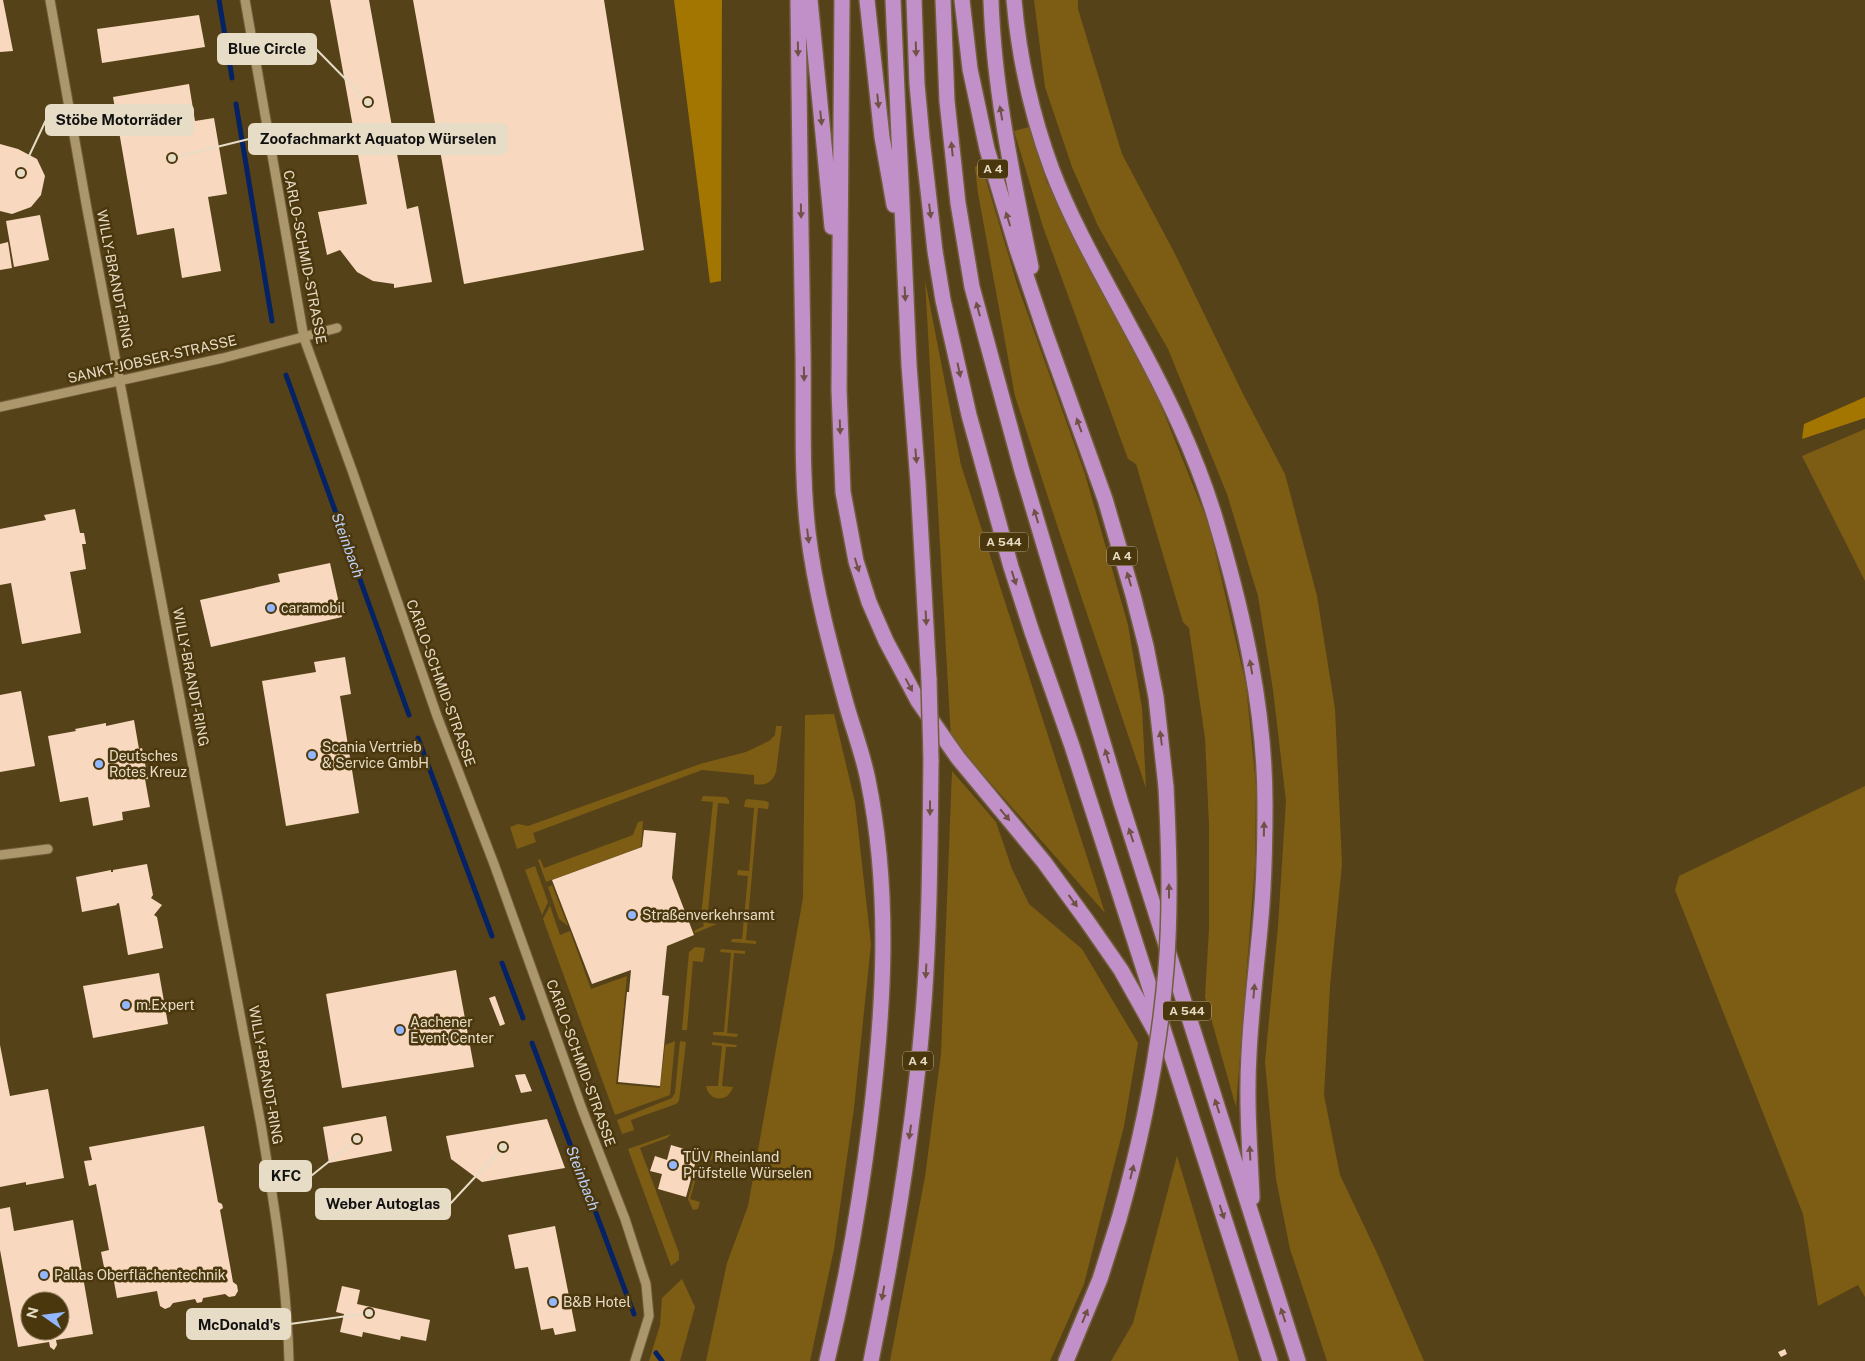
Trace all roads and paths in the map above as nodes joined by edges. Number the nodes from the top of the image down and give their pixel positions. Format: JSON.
{"nodes":[{"id":1,"x":50,"y":0,"type":"edge"},
{"id":2,"x":245,"y":0,"type":"edge"},
{"id":3,"x":798,"y":0,"type":"edge"},
{"id":4,"x":810,"y":0,"type":"edge"},
{"id":5,"x":842,"y":0,"type":"edge"},
{"id":6,"x":867,"y":0,"type":"edge"},
{"id":7,"x":893,"y":0,"type":"edge"},
{"id":8,"x":914,"y":0,"type":"edge"},
{"id":9,"x":943,"y":0,"type":"edge"},
{"id":10,"x":962,"y":0,"type":"edge"},
{"id":11,"x":991,"y":0,"type":"edge"},
{"id":12,"x":1014,"y":0,"type":"edge"},
{"id":13,"x":903,"y":245,"type":"junction"},
{"id":14,"x":840,"y":308,"type":"junction"},
{"id":15,"x":337,"y":328,"type":"dead end"},
{"id":16,"x":1045,"y":332,"type":"junction"},
{"id":17,"x":304,"y":338,"type":"junction"},
{"id":18,"x":121,"y":380,"type":"junction"},
{"id":19,"x":0,"y":407,"type":"edge"},
{"id":20,"x":48,"y":850,"type":"dead end"},
{"id":21,"x":0,"y":855,"type":"edge"},
{"id":22,"x":1175,"y":1066,"type":"junction"},
{"id":23,"x":1253,"y":1219,"type":"junction"},
{"id":24,"x":290,"y":1361,"type":"edge"},
{"id":25,"x":635,"y":1361,"type":"edge"},
{"id":26,"x":827,"y":1361,"type":"edge"},
{"id":27,"x":871,"y":1361,"type":"edge"},
{"id":28,"x":1066,"y":1361,"type":"edge"},
{"id":29,"x":1270,"y":1361,"type":"edge"},
{"id":30,"x":1298,"y":1361,"type":"edge"}],
"edges":[{"from":1,"to":18,"type":"street","name":"WILLY-BRANDT-RING"},
{"from":2,"to":17,"type":"street","name":"CARLO-SCHMID-STRASSE"},
{"from":3,"to":26,"type":"highway","one_way":true},
{"from":4,"to":14,"type":"highway","one_way":true},
{"from":5,"to":14,"type":"highway"},
{"from":6,"to":13,"type":"highway","one_way":true},
{"from":7,"to":13,"type":"highway","number":"A 4"},
{"from":8,"to":22,"type":"highway","number":"A 544","one_way":true},
{"from":23,"to":9,"type":"highway","number":"A 544","one_way":true},
{"from":16,"to":10,"type":"highway","number":"A 4","one_way":true},
{"from":16,"to":11,"type":"highway","one_way":true},
{"from":23,"to":12,"type":"highway","one_way":true},
{"from":13,"to":27,"type":"highway","number":"A 4","one_way":true,"bridge":true},
{"from":14,"to":22,"type":"highway","one_way":true},
{"from":15,"to":17,"type":"street","name":"SANKT-JOBSER-STRASSE"},
{"from":28,"to":16,"type":"highway","number":"A 4","one_way":true,"bridge":true},
{"from":17,"to":18,"type":"street","name":"SANKT-JOBSER-STRASSE"},
{"from":17,"to":25,"type":"street","name":"CARLO-SCHMID-STRASSE"},
{"from":18,"to":19,"type":"street","name":"SANKT-JOBSER-STRASSE"},
{"from":18,"to":24,"type":"street","name":"WILLY-BRANDT-RING"},
{"from":20,"to":21,"type":"street"},
{"from":22,"to":29,"type":"highway","number":"A 544","one_way":true},
{"from":30,"to":23,"type":"highway","number":"A 544","one_way":true}]}
